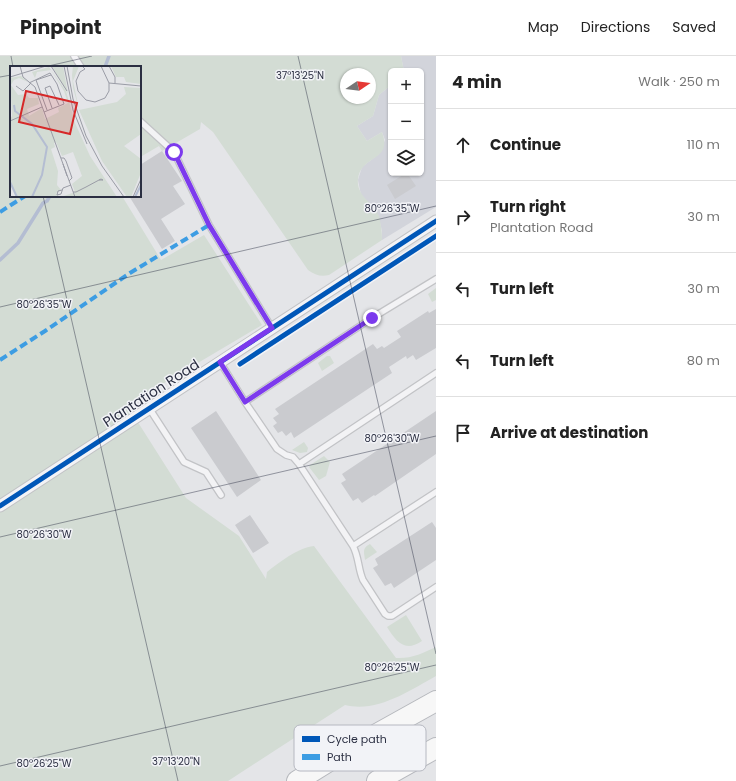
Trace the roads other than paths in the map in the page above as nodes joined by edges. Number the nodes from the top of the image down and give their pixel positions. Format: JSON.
{"nodes":[{"id":1,"x":74,"y":56,"type":"edge"},
{"id":2,"x":80,"y":66,"type":"edge"},
{"id":3,"x":141,"y":122,"type":"edge"},
{"id":4,"x":436,"y":221,"type":"edge"},
{"id":5,"x":436,"y":279,"type":"edge"},
{"id":6,"x":272,"y":328,"type":"junction"},
{"id":7,"x":220,"y":362,"type":"junction"},
{"id":8,"x":436,"y":373,"type":"edge"},
{"id":9,"x":245,"y":402,"type":"junction"},
{"id":10,"x":149,"y":408,"type":"junction"},
{"id":11,"x":300,"y":464,"type":"junction"},
{"id":12,"x":436,"y":492,"type":"edge"},
{"id":13,"x":221,"y":495,"type":"dead end"},
{"id":14,"x":0,"y":506,"type":"edge"},
{"id":15,"x":353,"y":546,"type":"junction"},
{"id":16,"x":436,"y":587,"type":"edge"},
{"id":17,"x":436,"y":701,"type":"edge"},
{"id":18,"x":393,"y":725,"type":"edge"},
{"id":19,"x":436,"y":748,"type":"edge"},
{"id":20,"x":426,"y":754,"type":"edge"},
{"id":21,"x":314,"y":771,"type":"edge"},
{"id":22,"x":395,"y":771,"type":"edge"},
{"id":23,"x":297,"y":781,"type":"edge"},
{"id":24,"x":377,"y":781,"type":"edge"}],
"edges":[{"from":1,"to":2,"type":"lane"},
{"from":3,"to":6,"type":"lane"},
{"from":4,"to":6,"type":"street","name":"Plantation Road"},
{"from":5,"to":9,"type":"lane"},
{"from":6,"to":7,"type":"street","name":"Plantation Road"},
{"from":7,"to":9,"type":"lane"},
{"from":7,"to":10,"type":"street","name":"Plantation Road"},
{"from":8,"to":11,"type":"lane"},
{"from":9,"to":11,"type":"lane"},
{"from":10,"to":13,"type":"lane"},
{"from":10,"to":14,"type":"street","name":"Plantation Road"},
{"from":11,"to":15,"type":"lane"},
{"from":12,"to":15,"type":"lane"},
{"from":15,"to":16,"type":"lane"},
{"from":17,"to":18,"type":"highway"},
{"from":19,"to":20,"type":"highway"},
{"from":21,"to":23,"type":"highway"},
{"from":22,"to":24,"type":"highway"}]}
